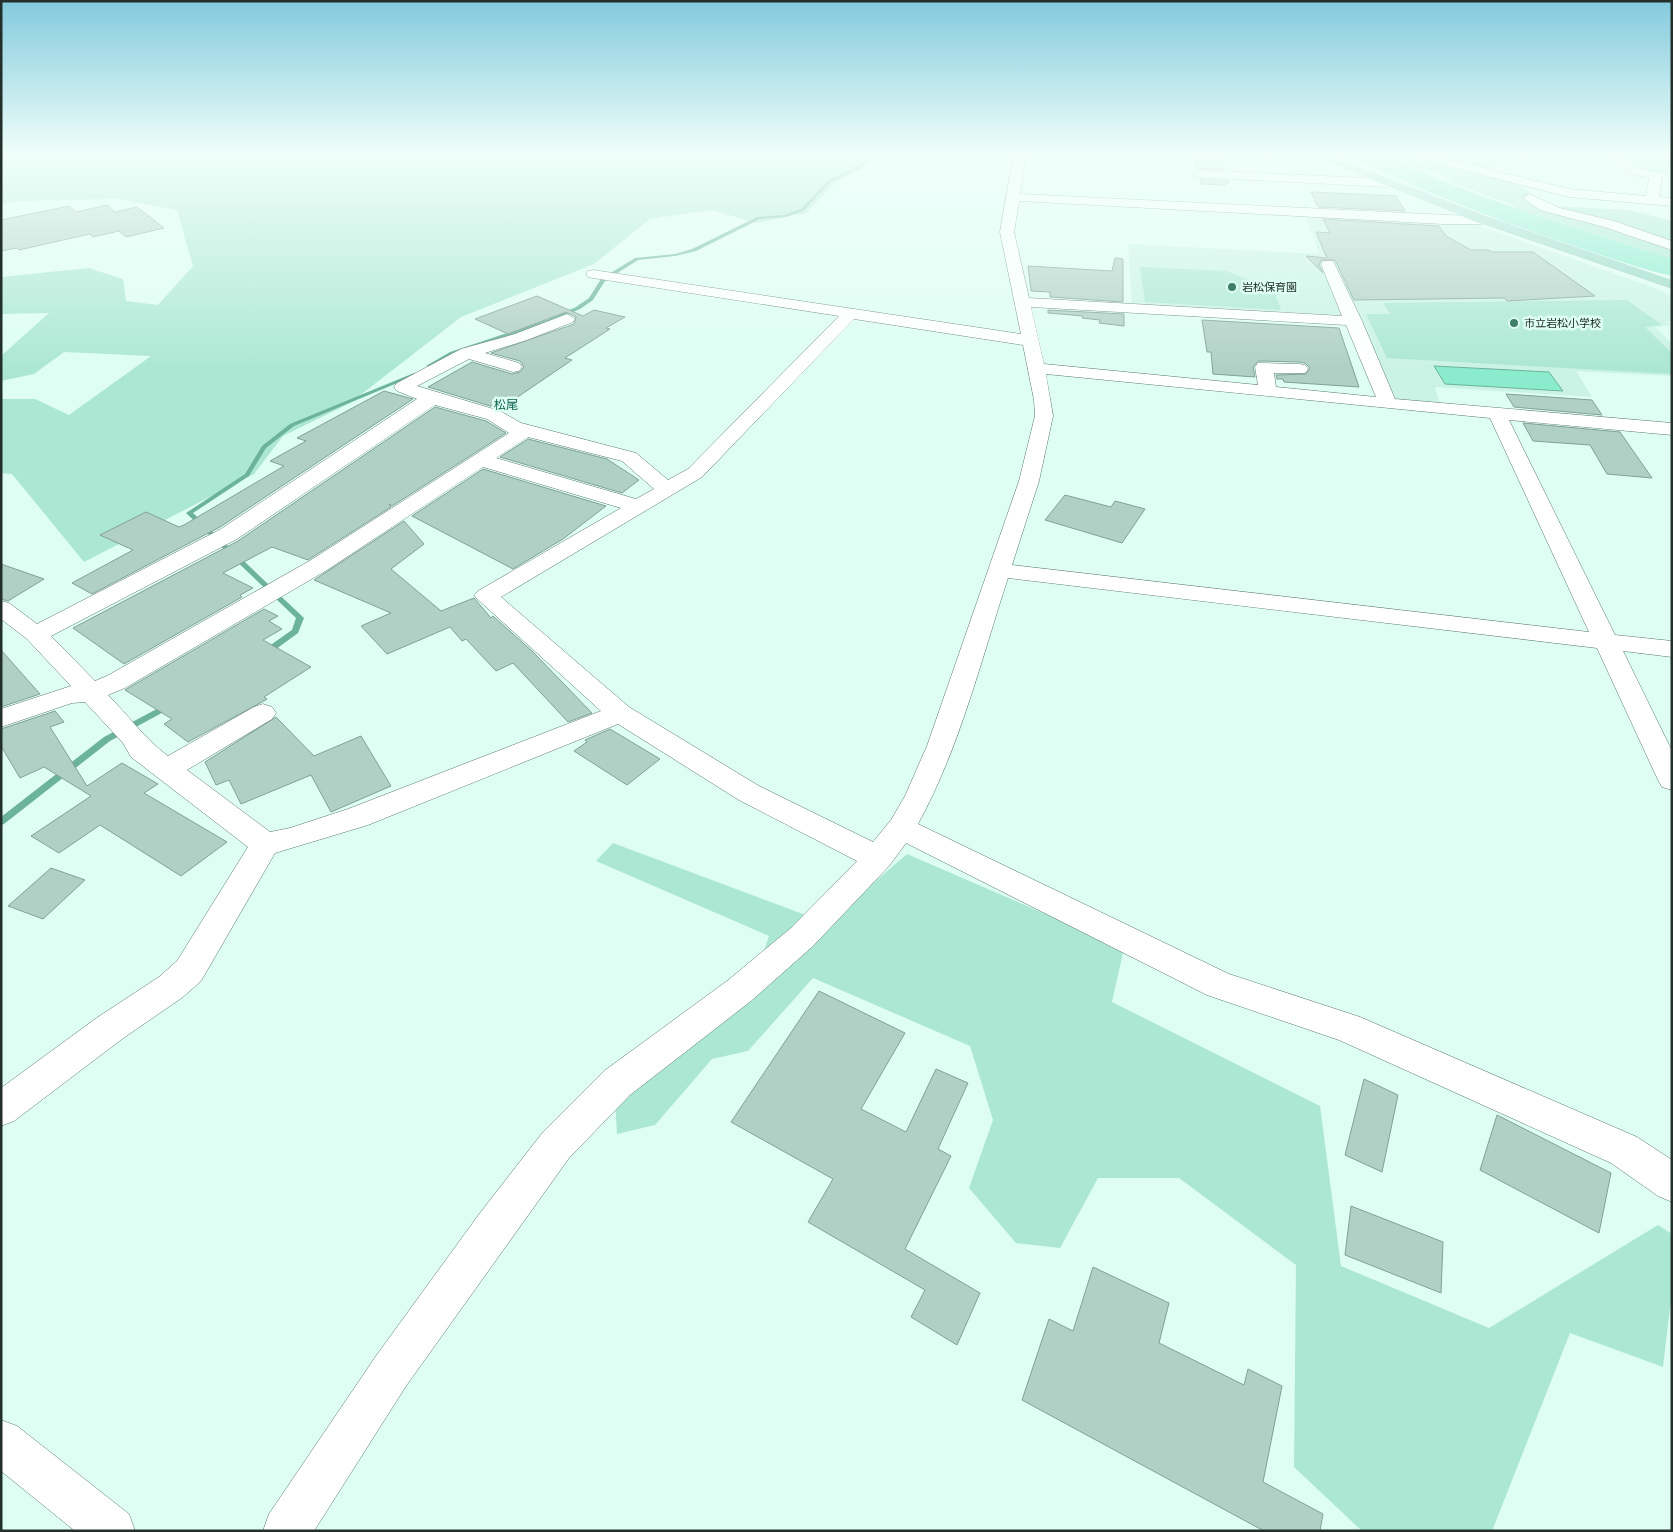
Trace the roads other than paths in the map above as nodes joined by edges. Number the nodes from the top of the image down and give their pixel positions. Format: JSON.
{"nodes":[{"id":1,"x":1008,"y":224,"type":"edge"},
{"id":2,"x":1497,"y":224,"type":"edge"},
{"id":3,"x":1608,"y":224,"type":"edge"},
{"id":4,"x":1672,"y":246,"type":"edge"},
{"id":5,"x":1328,"y":264,"type":"dead end"},
{"id":6,"x":603,"y":276,"type":"dead end"},
{"id":7,"x":1672,"y":285,"type":"edge"},
{"id":8,"x":1023,"y":302,"type":"junction"},
{"id":9,"x":851,"y":313,"type":"junction"},
{"id":10,"x":567,"y":319,"type":"dead end"},
{"id":11,"x":1354,"y":320,"type":"junction"},
{"id":12,"x":1031,"y":340,"type":"junction"},
{"id":13,"x":467,"y":354,"type":"junction"},
{"id":14,"x":514,"y":367,"type":"dead end"},
{"id":15,"x":1037,"y":368,"type":"junction"},
{"id":16,"x":1299,"y":368,"type":"dead end"},
{"id":17,"x":1268,"y":392,"type":"junction"},
{"id":18,"x":431,"y":398,"type":"junction"},
{"id":19,"x":1388,"y":404,"type":"junction"},
{"id":20,"x":1498,"y":414,"type":"junction"},
{"id":21,"x":517,"y":428,"type":"junction"},
{"id":22,"x":1672,"y":429,"type":"edge"},
{"id":23,"x":481,"y":460,"type":"junction"},
{"id":24,"x":667,"y":490,"type":"junction"},
{"id":25,"x":638,"y":506,"type":"junction"},
{"id":26,"x":998,"y":570,"type":"junction"},
{"id":27,"x":1,"y":608,"type":"edge"},
{"id":28,"x":36,"y":634,"type":"junction"},
{"id":29,"x":1605,"y":641,"type":"junction"},
{"id":30,"x":1672,"y":649,"type":"edge"},
{"id":31,"x":90,"y":693,"type":"junction"},
{"id":32,"x":263,"y":713,"type":"dead end"},
{"id":33,"x":620,"y":713,"type":"junction"},
{"id":34,"x":1,"y":718,"type":"edge"},
{"id":35,"x":167,"y":770,"type":"junction"},
{"id":36,"x":1672,"y":780,"type":"edge"},
{"id":37,"x":902,"y":828,"type":"junction"},
{"id":38,"x":265,"y":844,"type":"junction"},
{"id":39,"x":878,"y":858,"type":"junction"},
{"id":40,"x":1,"y":1109,"type":"edge"},
{"id":41,"x":1672,"y":1182,"type":"edge"},
{"id":42,"x":1,"y":1442,"type":"edge"},
{"id":43,"x":112,"y":1531,"type":"edge"},
{"id":44,"x":286,"y":1531,"type":"edge"}],
"edges":[{"from":1,"to":8,"type":"street"},
{"from":2,"to":7,"type":"main road"},
{"from":3,"to":4,"type":"street"},
{"from":5,"to":11,"type":"street"},
{"from":6,"to":9,"type":"street"},
{"from":8,"to":11,"type":"street"},
{"from":8,"to":12,"type":"street"},
{"from":9,"to":12,"type":"street"},
{"from":9,"to":24,"type":"street"},
{"from":10,"to":13,"type":"street"},
{"from":11,"to":19,"type":"street"},
{"from":12,"to":15,"type":"street"},
{"from":13,"to":14,"type":"street"},
{"from":13,"to":18,"type":"street"},
{"from":15,"to":17,"type":"street"},
{"from":15,"to":26,"type":"street"},
{"from":16,"to":17,"type":"street"},
{"from":17,"to":19,"type":"street"},
{"from":18,"to":21,"type":"street"},
{"from":18,"to":28,"type":"street"},
{"from":19,"to":20,"type":"street"},
{"from":20,"to":22,"type":"street"},
{"from":20,"to":29,"type":"street"},
{"from":21,"to":23,"type":"street"},
{"from":21,"to":24,"type":"street"},
{"from":23,"to":25,"type":"street"},
{"from":23,"to":31,"type":"street"},
{"from":24,"to":25,"type":"street"},
{"from":25,"to":33,"type":"street"},
{"from":26,"to":29,"type":"street"},
{"from":26,"to":37,"type":"street"},
{"from":27,"to":28,"type":"street"},
{"from":28,"to":31,"type":"street"},
{"from":29,"to":30,"type":"street"},
{"from":29,"to":36,"type":"street"},
{"from":31,"to":34,"type":"street"},
{"from":31,"to":35,"type":"street"},
{"from":32,"to":35,"type":"street"},
{"from":33,"to":38,"type":"street"},
{"from":33,"to":39,"type":"street"},
{"from":35,"to":38,"type":"street"},
{"from":37,"to":39,"type":"street"},
{"from":37,"to":41,"type":"street"},
{"from":38,"to":40,"type":"street"},
{"from":39,"to":44,"type":"street"},
{"from":42,"to":43,"type":"street"}]}
